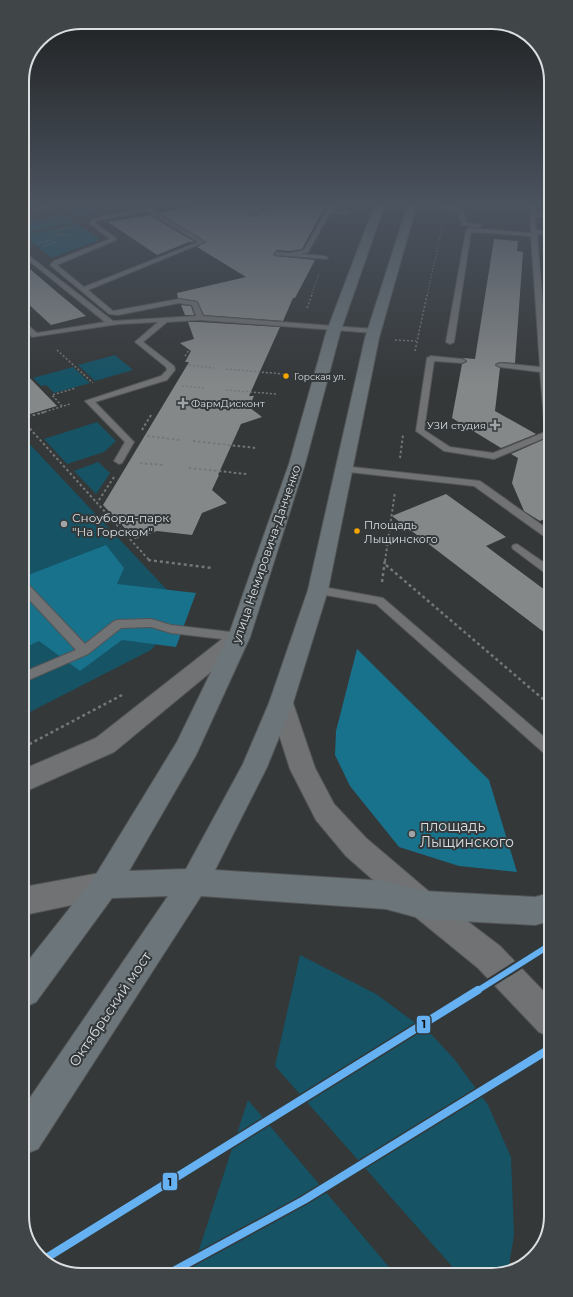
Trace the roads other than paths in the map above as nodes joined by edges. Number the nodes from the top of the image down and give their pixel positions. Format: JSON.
{"nodes":[{"id":1,"x":37,"y":265,"type":"edge"},
{"id":2,"x":54,"y":265,"type":"edge"},
{"id":3,"x":147,"y":265,"type":"edge"},
{"id":4,"x":358,"y":265,"type":"edge"},
{"id":5,"x":394,"y":265,"type":"edge"},
{"id":6,"x":463,"y":265,"type":"edge"},
{"id":7,"x":536,"y":265,"type":"edge"},
{"id":8,"x":84,"y":290,"type":"junction"},
{"id":9,"x":200,"y":318,"type":"junction"},
{"id":10,"x":166,"y":320,"type":"junction"},
{"id":11,"x":111,"y":323,"type":"junction"},
{"id":12,"x":29,"y":328,"type":"edge"},
{"id":13,"x":335,"y":328,"type":"junction"},
{"id":14,"x":374,"y":331,"type":"junction"},
{"id":15,"x":37,"y":334,"type":"junction"},
{"id":16,"x":29,"y":336,"type":"edge"},
{"id":17,"x":450,"y":342,"type":"dead end"},
{"id":18,"x":462,"y":361,"type":"dead end"},
{"id":19,"x":500,"y":365,"type":"dead end"},
{"id":20,"x":544,"y":370,"type":"joint"},
{"id":21,"x":544,"y":435,"type":"edge"},
{"id":22,"x":119,"y":461,"type":"dead end"},
{"id":23,"x":343,"y":469,"type":"junction"},
{"id":24,"x":544,"y":531,"type":"edge"},
{"id":25,"x":516,"y":547,"type":"dead end"},
{"id":26,"x":544,"y":567,"type":"edge"},
{"id":27,"x":318,"y":590,"type":"junction"},
{"id":28,"x":29,"y":591,"type":"edge"},
{"id":29,"x":239,"y":637,"type":"junction"},
{"id":30,"x":84,"y":651,"type":"junction"},
{"id":31,"x":29,"y":676,"type":"edge"},
{"id":32,"x":281,"y":703,"type":"junction"},
{"id":33,"x":544,"y":745,"type":"edge"},
{"id":34,"x":29,"y":779,"type":"edge"},
{"id":35,"x":194,"y":882,"type":"junction"},
{"id":36,"x":105,"y":885,"type":"junction"},
{"id":37,"x":29,"y":900,"type":"edge"},
{"id":38,"x":423,"y":906,"type":"junction"},
{"id":39,"x":544,"y":909,"type":"edge"},
{"id":40,"x":29,"y":984,"type":"edge"},
{"id":41,"x":544,"y":1015,"type":"edge"},
{"id":42,"x":29,"y":1130,"type":"edge"}],
"edges":[{"from":1,"to":11,"type":"lane"},
{"from":2,"to":8,"type":"lane"},
{"from":3,"to":8,"type":"lane"},
{"from":4,"to":13,"type":"main road","name":"улица Немировича-Данченко"},
{"from":5,"to":14,"type":"main road"},
{"from":6,"to":17,"type":"lane"},
{"from":7,"to":20,"type":"lane"},
{"from":8,"to":9,"type":"lane"},
{"from":9,"to":10,"type":"lane"},
{"from":9,"to":13,"type":"lane"},
{"from":10,"to":11,"type":"lane"},
{"from":10,"to":22,"type":"lane"},
{"from":11,"to":15,"type":"lane"},
{"from":12,"to":15,"type":"lane"},
{"from":13,"to":14,"type":"lane"},
{"from":13,"to":29,"type":"main road","name":"улица Немировича-Данченко"},
{"from":14,"to":23,"type":"main road"},
{"from":15,"to":16,"type":"lane"},
{"from":18,"to":21,"type":"lane"},
{"from":19,"to":20,"type":"lane"},
{"from":23,"to":24,"type":"lane"},
{"from":23,"to":27,"type":"main road"},
{"from":25,"to":26,"type":"lane"},
{"from":27,"to":32,"type":"main road"},
{"from":27,"to":33,"type":"lane"},
{"from":28,"to":30,"type":"lane"},
{"from":29,"to":30,"type":"lane"},
{"from":29,"to":34,"type":"main road"},
{"from":29,"to":36,"type":"main road","name":"улица Немировича-Данченко"},
{"from":30,"to":31,"type":"lane"},
{"from":32,"to":35,"type":"main road"},
{"from":32,"to":38,"type":"main road"},
{"from":35,"to":36,"type":"main road"},
{"from":35,"to":38,"type":"main road"},
{"from":35,"to":42,"type":"main road","name":"Октябрьский мост"},
{"from":36,"to":37,"type":"main road"},
{"from":36,"to":40,"type":"main road"},
{"from":38,"to":39,"type":"main road"},
{"from":38,"to":41,"type":"main road"}]}
